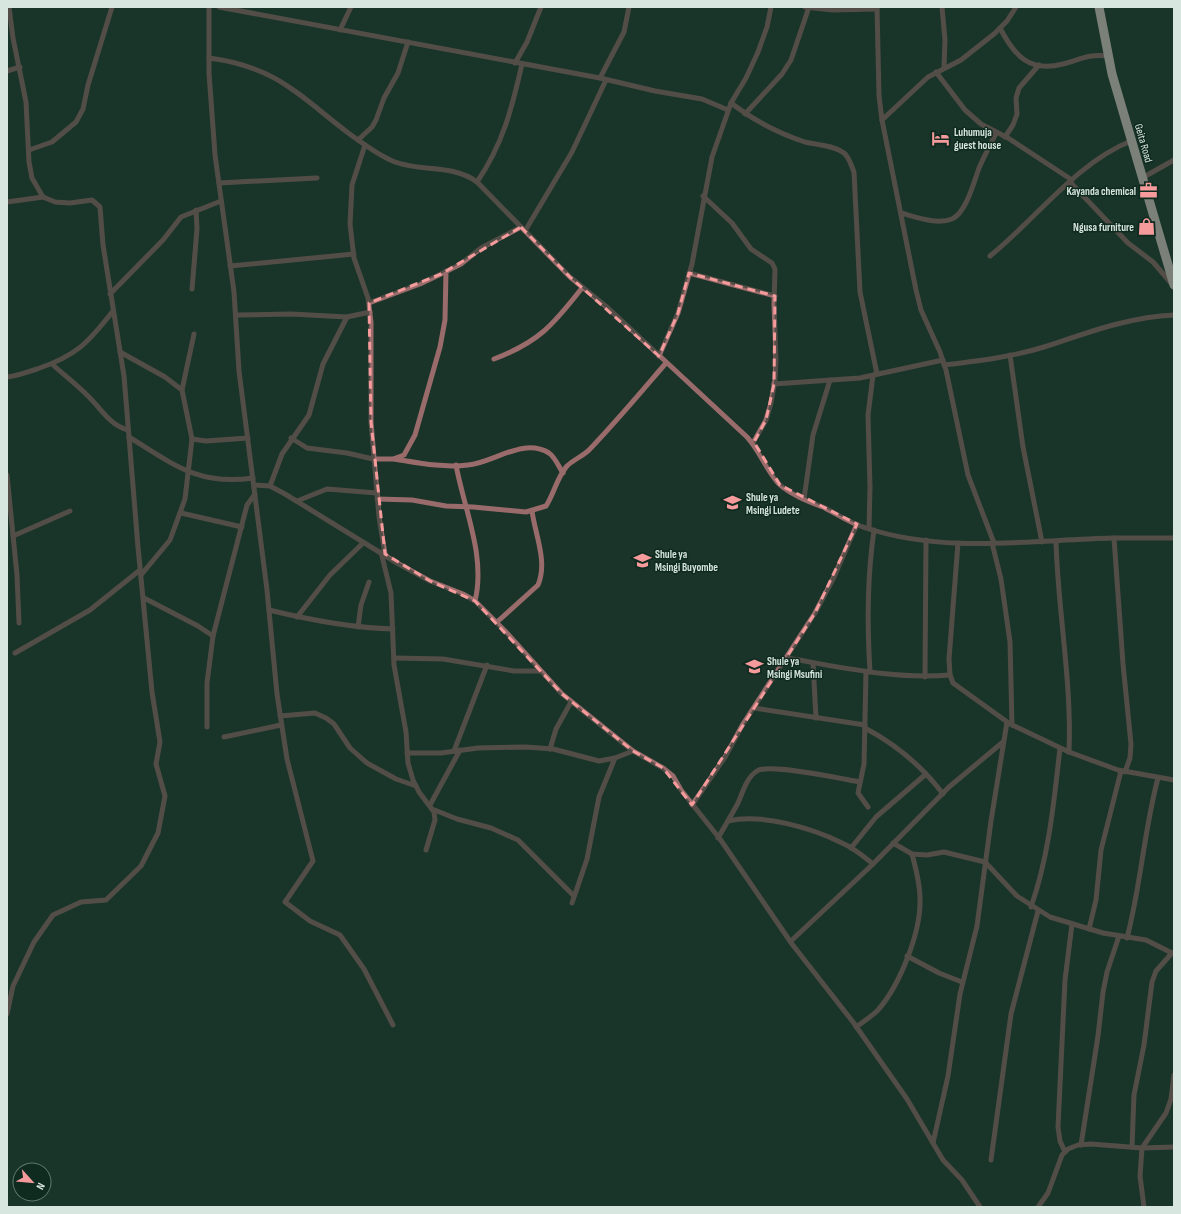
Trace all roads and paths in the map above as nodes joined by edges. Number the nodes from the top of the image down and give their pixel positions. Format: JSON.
{"nodes":[{"id":1,"x":10,"y":7,"type":"edge"},
{"id":2,"x":112,"y":7,"type":"edge"},
{"id":3,"x":208,"y":7,"type":"edge"},
{"id":4,"x":219,"y":7,"type":"edge"},
{"id":5,"x":351,"y":7,"type":"edge"},
{"id":6,"x":541,"y":7,"type":"edge"},
{"id":7,"x":629,"y":7,"type":"edge"},
{"id":8,"x":771,"y":7,"type":"edge"},
{"id":9,"x":805,"y":7,"type":"edge"},
{"id":10,"x":809,"y":7,"type":"edge"},
{"id":11,"x":942,"y":7,"type":"edge"},
{"id":12,"x":1016,"y":7,"type":"edge"},
{"id":13,"x":1099,"y":7,"type":"edge"},
{"id":14,"x":877,"y":8,"type":"edge"},
{"id":15,"x":1000,"y":28,"type":"junction"},
{"id":16,"x":340,"y":30,"type":"junction"},
{"id":17,"x":408,"y":42,"type":"junction"},
{"id":18,"x":1108,"y":56,"type":"junction"},
{"id":19,"x":209,"y":58,"type":"junction"},
{"id":20,"x":515,"y":63,"type":"junction"},
{"id":21,"x":522,"y":64,"type":"junction"},
{"id":22,"x":1039,"y":65,"type":"junction"},
{"id":23,"x":20,"y":67,"type":"junction"},
{"id":24,"x":944,"y":67,"type":"junction"},
{"id":25,"x":7,"y":71,"type":"edge"},
{"id":26,"x":936,"y":72,"type":"junction"},
{"id":27,"x":600,"y":78,"type":"junction"},
{"id":28,"x":606,"y":80,"type":"junction"},
{"id":29,"x":731,"y":103,"type":"junction"},
{"id":30,"x":728,"y":110,"type":"junction"},
{"id":31,"x":745,"y":114,"type":"junction"},
{"id":32,"x":882,"y":120,"type":"junction"},
{"id":33,"x":996,"y":132,"type":"junction"},
{"id":34,"x":1005,"y":137,"type":"junction"},
{"id":35,"x":358,"y":140,"type":"junction"},
{"id":36,"x":1131,"y":141,"type":"junction"},
{"id":37,"x":365,"y":145,"type":"junction"},
{"id":38,"x":29,"y":150,"type":"junction"},
{"id":39,"x":1174,"y":160,"type":"edge"},
{"id":40,"x":317,"y":178,"type":"dead end"},
{"id":41,"x":1142,"y":178,"type":"junction"},
{"id":42,"x":1071,"y":181,"type":"junction"},
{"id":43,"x":477,"y":182,"type":"junction"},
{"id":44,"x":219,"y":183,"type":"junction"},
{"id":45,"x":703,"y":196,"type":"junction"},
{"id":46,"x":43,"y":197,"type":"junction"},
{"id":47,"x":221,"y":201,"type":"junction"},
{"id":48,"x":7,"y":202,"type":"edge"},
{"id":49,"x":196,"y":210,"type":"junction"},
{"id":50,"x":901,"y":213,"type":"junction"},
{"id":51,"x":523,"y":229,"type":"junction"},
{"id":52,"x":354,"y":254,"type":"junction"},
{"id":53,"x":990,"y":256,"type":"dead end"},
{"id":54,"x":230,"y":266,"type":"junction"},
{"id":55,"x":446,"y":271,"type":"junction"},
{"id":56,"x":689,"y":273,"type":"junction"},
{"id":57,"x":1174,"y":286,"type":"edge"},
{"id":58,"x":582,"y":288,"type":"junction"},
{"id":59,"x":192,"y":289,"type":"dead end"},
{"id":60,"x":110,"y":294,"type":"junction"},
{"id":61,"x":775,"y":296,"type":"junction"},
{"id":62,"x":369,"y":303,"type":"junction"},
{"id":63,"x":113,"y":312,"type":"junction"},
{"id":64,"x":370,"y":312,"type":"junction"},
{"id":65,"x":236,"y":315,"type":"junction"},
{"id":66,"x":1174,"y":315,"type":"edge"},
{"id":67,"x":347,"y":317,"type":"junction"},
{"id":68,"x":194,"y":334,"type":"dead end"},
{"id":69,"x":120,"y":352,"type":"junction"},
{"id":70,"x":1010,"y":355,"type":"junction"},
{"id":71,"x":659,"y":356,"type":"junction"},
{"id":72,"x":494,"y":359,"type":"dead end"},
{"id":73,"x":666,"y":363,"type":"junction"},
{"id":74,"x":943,"y":363,"type":"junction"},
{"id":75,"x":52,"y":364,"type":"junction"},
{"id":76,"x":875,"y":375,"type":"junction"},
{"id":77,"x":7,"y":377,"type":"edge"},
{"id":78,"x":830,"y":380,"type":"junction"},
{"id":79,"x":774,"y":384,"type":"junction"},
{"id":80,"x":182,"y":390,"type":"junction"},
{"id":81,"x":128,"y":430,"type":"junction"},
{"id":82,"x":129,"y":437,"type":"junction"},
{"id":83,"x":248,"y":438,"type":"junction"},
{"id":84,"x":291,"y":438,"type":"junction"},
{"id":85,"x":192,"y":439,"type":"junction"},
{"id":86,"x":753,"y":443,"type":"junction"},
{"id":87,"x":373,"y":459,"type":"junction"},
{"id":88,"x":393,"y":459,"type":"junction"},
{"id":89,"x":456,"y":465,"type":"junction"},
{"id":90,"x":188,"y":472,"type":"junction"},
{"id":91,"x":563,"y":473,"type":"junction"},
{"id":92,"x":7,"y":475,"type":"edge"},
{"id":93,"x":253,"y":478,"type":"junction"},
{"id":94,"x":254,"y":485,"type":"junction"},
{"id":95,"x":270,"y":486,"type":"junction"},
{"id":96,"x":377,"y":493,"type":"junction"},
{"id":97,"x":254,"y":494,"type":"junction"},
{"id":98,"x":8,"y":495,"type":"edge"},
{"id":99,"x":804,"y":499,"type":"junction"},
{"id":100,"x":377,"y":500,"type":"junction"},
{"id":101,"x":297,"y":501,"type":"junction"},
{"id":102,"x":466,"y":506,"type":"junction"},
{"id":103,"x":70,"y":510,"type":"dead end"},
{"id":104,"x":532,"y":511,"type":"junction"},
{"id":105,"x":181,"y":513,"type":"junction"},
{"id":106,"x":857,"y":524,"type":"junction"},
{"id":107,"x":242,"y":527,"type":"junction"},
{"id":108,"x":871,"y":530,"type":"junction"},
{"id":109,"x":13,"y":536,"type":"junction"},
{"id":110,"x":1114,"y":538,"type":"junction"},
{"id":111,"x":1174,"y":538,"type":"edge"},
{"id":112,"x":926,"y":540,"type":"junction"},
{"id":113,"x":1042,"y":542,"type":"junction"},
{"id":114,"x":1056,"y":542,"type":"junction"},
{"id":115,"x":363,"y":543,"type":"junction"},
{"id":116,"x":958,"y":543,"type":"junction"},
{"id":117,"x":993,"y":543,"type":"junction"},
{"id":118,"x":383,"y":553,"type":"junction"},
{"id":119,"x":141,"y":572,"type":"junction"},
{"id":120,"x":369,"y":582,"type":"dead end"},
{"id":121,"x":144,"y":598,"type":"junction"},
{"id":122,"x":475,"y":601,"type":"junction"},
{"id":123,"x":269,"y":610,"type":"junction"},
{"id":124,"x":297,"y":617,"type":"junction"},
{"id":125,"x":497,"y":622,"type":"junction"},
{"id":126,"x":19,"y":623,"type":"dead end"},
{"id":127,"x":358,"y":627,"type":"junction"},
{"id":128,"x":393,"y":629,"type":"junction"},
{"id":129,"x":213,"y":636,"type":"junction"},
{"id":130,"x":15,"y":654,"type":"dead end"},
{"id":131,"x":394,"y":658,"type":"junction"},
{"id":132,"x":786,"y":658,"type":"junction"},
{"id":133,"x":813,"y":663,"type":"junction"},
{"id":134,"x":487,"y":665,"type":"junction"},
{"id":135,"x":540,"y":671,"type":"junction"},
{"id":136,"x":868,"y":672,"type":"junction"},
{"id":137,"x":950,"y":675,"type":"junction"},
{"id":138,"x":925,"y":677,"type":"junction"},
{"id":139,"x":571,"y":702,"type":"junction"},
{"id":140,"x":754,"y":708,"type":"junction"},
{"id":141,"x":280,"y":716,"type":"junction"},
{"id":142,"x":816,"y":718,"type":"junction"},
{"id":143,"x":1007,"y":722,"type":"junction"},
{"id":144,"x":281,"y":725,"type":"junction"},
{"id":145,"x":1012,"y":725,"type":"junction"},
{"id":146,"x":207,"y":727,"type":"dead end"},
{"id":147,"x":865,"y":727,"type":"junction"},
{"id":148,"x":224,"y":737,"type":"dead end"},
{"id":149,"x":1003,"y":742,"type":"junction"},
{"id":150,"x":1060,"y":748,"type":"junction"},
{"id":151,"x":550,"y":749,"type":"junction"},
{"id":152,"x":460,"y":750,"type":"junction"},
{"id":153,"x":454,"y":751,"type":"junction"},
{"id":154,"x":633,"y":751,"type":"junction"},
{"id":155,"x":1069,"y":752,"type":"junction"},
{"id":156,"x":407,"y":753,"type":"junction"},
{"id":157,"x":615,"y":758,"type":"junction"},
{"id":158,"x":1123,"y":771,"type":"junction"},
{"id":159,"x":926,"y":774,"type":"junction"},
{"id":160,"x":1158,"y":778,"type":"junction"},
{"id":161,"x":1174,"y":780,"type":"edge"},
{"id":162,"x":860,"y":782,"type":"junction"},
{"id":163,"x":416,"y":786,"type":"junction"},
{"id":164,"x":943,"y":794,"type":"junction"},
{"id":165,"x":692,"y":805,"type":"junction"},
{"id":166,"x":431,"y":807,"type":"junction"},
{"id":167,"x":868,"y":807,"type":"dead end"},
{"id":168,"x":728,"y":821,"type":"junction"},
{"id":169,"x":718,"y":838,"type":"junction"},
{"id":170,"x":893,"y":843,"type":"junction"},
{"id":171,"x":850,"y":848,"type":"junction"},
{"id":172,"x":426,"y":850,"type":"dead end"},
{"id":173,"x":912,"y":854,"type":"junction"},
{"id":174,"x":985,"y":862,"type":"junction"},
{"id":175,"x":873,"y":864,"type":"junction"},
{"id":176,"x":574,"y":896,"type":"junction"},
{"id":177,"x":572,"y":903,"type":"dead end"},
{"id":178,"x":1032,"y":907,"type":"junction"},
{"id":179,"x":1038,"y":911,"type":"junction"},
{"id":180,"x":1072,"y":924,"type":"junction"},
{"id":181,"x":1089,"y":929,"type":"junction"},
{"id":182,"x":1119,"y":936,"type":"junction"},
{"id":183,"x":1127,"y":938,"type":"junction"},
{"id":184,"x":791,"y":942,"type":"junction"},
{"id":185,"x":1173,"y":953,"type":"edge"},
{"id":186,"x":907,"y":956,"type":"junction"},
{"id":187,"x":962,"y":982,"type":"junction"},
{"id":188,"x":7,"y":1014,"type":"edge"},
{"id":189,"x":393,"y":1025,"type":"dead end"},
{"id":190,"x":856,"y":1027,"type":"junction"},
{"id":191,"x":1174,"y":1075,"type":"edge"},
{"id":192,"x":933,"y":1143,"type":"junction"},
{"id":193,"x":1081,"y":1145,"type":"junction"},
{"id":194,"x":1132,"y":1147,"type":"junction"},
{"id":195,"x":1174,"y":1147,"type":"edge"},
{"id":196,"x":1142,"y":1148,"type":"junction"},
{"id":197,"x":1065,"y":1152,"type":"junction"},
{"id":198,"x":991,"y":1160,"type":"dead end"},
{"id":199,"x":980,"y":1207,"type":"edge"},
{"id":200,"x":1038,"y":1207,"type":"edge"},
{"id":201,"x":1144,"y":1207,"type":"edge"}],
"edges":[{"from":1,"to":23,"type":"street"},
{"from":2,"to":38,"type":"street"},
{"from":3,"to":19,"type":"street"},
{"from":4,"to":16,"type":"street"},
{"from":5,"to":16,"type":"street"},
{"from":6,"to":20,"type":"street"},
{"from":7,"to":27,"type":"street"},
{"from":8,"to":29,"type":"street"},
{"from":9,"to":10,"type":"street"},
{"from":10,"to":14,"type":"street"},
{"from":10,"to":31,"type":"street"},
{"from":11,"to":24,"type":"street"},
{"from":12,"to":15,"type":"street"},
{"from":13,"to":18,"type":"highway","name":"Geita Road"},
{"from":14,"to":32,"type":"street"},
{"from":15,"to":22,"type":"street"},
{"from":15,"to":24,"type":"street"},
{"from":16,"to":17,"type":"street"},
{"from":17,"to":20,"type":"street"},
{"from":17,"to":35,"type":"street"},
{"from":18,"to":22,"type":"street"},
{"from":18,"to":36,"type":"highway","name":"Geita Road"},
{"from":19,"to":35,"type":"street"},
{"from":19,"to":44,"type":"street"},
{"from":20,"to":21,"type":"street"},
{"from":21,"to":27,"type":"street"},
{"from":21,"to":43,"type":"street"},
{"from":22,"to":34,"type":"street"},
{"from":23,"to":25,"type":"street"},
{"from":23,"to":38,"type":"street"},
{"from":24,"to":26,"type":"street"},
{"from":26,"to":32,"type":"street"},
{"from":26,"to":33,"type":"street"},
{"from":27,"to":28,"type":"street"},
{"from":28,"to":30,"type":"street"},
{"from":28,"to":51,"type":"street"},
{"from":29,"to":30,"type":"street"},
{"from":29,"to":31,"type":"street"},
{"from":30,"to":45,"type":"street"},
{"from":31,"to":76,"type":"street"},
{"from":32,"to":50,"type":"street"},
{"from":33,"to":34,"type":"street"},
{"from":33,"to":50,"type":"street"},
{"from":34,"to":42,"type":"street"},
{"from":35,"to":37,"type":"street"},
{"from":36,"to":41,"type":"highway","name":"Geita Road"},
{"from":36,"to":42,"type":"street"},
{"from":37,"to":43,"type":"street"},
{"from":37,"to":52,"type":"street"},
{"from":38,"to":46,"type":"street"},
{"from":39,"to":41,"type":"street"},
{"from":40,"to":44,"type":"street"},
{"from":41,"to":57,"type":"highway","name":"Geita Road"},
{"from":42,"to":53,"type":"street"},
{"from":42,"to":57,"type":"street"},
{"from":43,"to":51,"type":"street"},
{"from":44,"to":47,"type":"street"},
{"from":45,"to":56,"type":"street"},
{"from":45,"to":61,"type":"street"},
{"from":46,"to":48,"type":"street"},
{"from":46,"to":60,"type":"street"},
{"from":47,"to":49,"type":"street"},
{"from":47,"to":54,"type":"street"},
{"from":49,"to":59,"type":"street"},
{"from":49,"to":60,"type":"street"},
{"from":50,"to":74,"type":"street"},
{"from":51,"to":55,"type":"street"},
{"from":51,"to":58,"type":"street"},
{"from":52,"to":54,"type":"street"},
{"from":52,"to":62,"type":"street"},
{"from":54,"to":65,"type":"street"},
{"from":55,"to":62,"type":"street"},
{"from":55,"to":88,"type":"street"},
{"from":56,"to":61,"type":"street"},
{"from":56,"to":71,"type":"street"},
{"from":58,"to":71,"type":"street"},
{"from":58,"to":72,"type":"street"},
{"from":60,"to":63,"type":"street"},
{"from":61,"to":79,"type":"street"},
{"from":62,"to":64,"type":"street"},
{"from":63,"to":69,"type":"street"},
{"from":63,"to":75,"type":"street"},
{"from":64,"to":67,"type":"street"},
{"from":64,"to":87,"type":"street"},
{"from":65,"to":67,"type":"street"},
{"from":65,"to":83,"type":"street"},
{"from":66,"to":70,"type":"street"},
{"from":67,"to":84,"type":"street"},
{"from":68,"to":80,"type":"street"},
{"from":69,"to":80,"type":"street"},
{"from":69,"to":81,"type":"street"},
{"from":70,"to":74,"type":"street"},
{"from":70,"to":113,"type":"street"},
{"from":71,"to":73,"type":"street"},
{"from":73,"to":86,"type":"street"},
{"from":73,"to":91,"type":"street"},
{"from":74,"to":76,"type":"street"},
{"from":74,"to":117,"type":"street"},
{"from":75,"to":77,"type":"street"},
{"from":75,"to":81,"type":"street"},
{"from":76,"to":78,"type":"street"},
{"from":76,"to":108,"type":"street"},
{"from":78,"to":79,"type":"street"},
{"from":78,"to":99,"type":"street"},
{"from":79,"to":86,"type":"street"},
{"from":80,"to":85,"type":"street"},
{"from":81,"to":82,"type":"street"},
{"from":82,"to":90,"type":"street"},
{"from":82,"to":119,"type":"street"},
{"from":83,"to":85,"type":"street"},
{"from":83,"to":93,"type":"street"},
{"from":84,"to":87,"type":"street"},
{"from":84,"to":95,"type":"street"},
{"from":85,"to":90,"type":"street"},
{"from":86,"to":99,"type":"street"},
{"from":87,"to":88,"type":"street"},
{"from":87,"to":96,"type":"street"},
{"from":88,"to":89,"type":"street"},
{"from":89,"to":91,"type":"street"},
{"from":89,"to":102,"type":"street"},
{"from":90,"to":93,"type":"street"},
{"from":90,"to":105,"type":"street"},
{"from":91,"to":104,"type":"street"},
{"from":92,"to":98,"type":"street"},
{"from":93,"to":94,"type":"street"},
{"from":94,"to":95,"type":"street"},
{"from":94,"to":97,"type":"street"},
{"from":95,"to":101,"type":"street"},
{"from":96,"to":100,"type":"street"},
{"from":96,"to":101,"type":"street"},
{"from":97,"to":107,"type":"street"},
{"from":97,"to":123,"type":"street"},
{"from":98,"to":109,"type":"street"},
{"from":99,"to":106,"type":"street"},
{"from":100,"to":102,"type":"street"},
{"from":100,"to":118,"type":"street"},
{"from":101,"to":115,"type":"street"},
{"from":102,"to":104,"type":"street"},
{"from":102,"to":122,"type":"street"},
{"from":103,"to":109,"type":"street"},
{"from":104,"to":125,"type":"street"},
{"from":105,"to":107,"type":"street"},
{"from":105,"to":119,"type":"street"},
{"from":106,"to":108,"type":"street"},
{"from":106,"to":132,"type":"street"},
{"from":107,"to":129,"type":"street"},
{"from":108,"to":112,"type":"street"},
{"from":108,"to":136,"type":"street"},
{"from":109,"to":126,"type":"street"},
{"from":110,"to":111,"type":"street"},
{"from":110,"to":114,"type":"street"},
{"from":110,"to":158,"type":"street"},
{"from":112,"to":116,"type":"street"},
{"from":112,"to":138,"type":"street"},
{"from":113,"to":114,"type":"street"},
{"from":113,"to":117,"type":"street"},
{"from":114,"to":155,"type":"street"},
{"from":115,"to":118,"type":"street"},
{"from":115,"to":124,"type":"street"},
{"from":116,"to":117,"type":"street"},
{"from":116,"to":137,"type":"street"},
{"from":117,"to":145,"type":"street"},
{"from":118,"to":122,"type":"street"},
{"from":118,"to":128,"type":"street"},
{"from":119,"to":121,"type":"street"},
{"from":119,"to":130,"type":"street"},
{"from":120,"to":127,"type":"street"},
{"from":121,"to":129,"type":"street"},
{"from":121,"to":188,"type":"street"},
{"from":122,"to":125,"type":"street"},
{"from":123,"to":124,"type":"street"},
{"from":123,"to":141,"type":"street"},
{"from":124,"to":127,"type":"street"},
{"from":125,"to":135,"type":"street"},
{"from":127,"to":128,"type":"street"},
{"from":128,"to":131,"type":"street"},
{"from":129,"to":146,"type":"street"},
{"from":131,"to":134,"type":"street"},
{"from":131,"to":156,"type":"street"},
{"from":132,"to":133,"type":"street"},
{"from":132,"to":140,"type":"street"},
{"from":133,"to":136,"type":"street"},
{"from":133,"to":142,"type":"street"},
{"from":134,"to":135,"type":"street"},
{"from":134,"to":153,"type":"street"},
{"from":135,"to":139,"type":"street"},
{"from":136,"to":138,"type":"street"},
{"from":136,"to":147,"type":"street"},
{"from":137,"to":138,"type":"street"},
{"from":137,"to":143,"type":"street"},
{"from":139,"to":151,"type":"street"},
{"from":139,"to":154,"type":"street"},
{"from":140,"to":142,"type":"street"},
{"from":140,"to":165,"type":"street"},
{"from":141,"to":144,"type":"street"},
{"from":141,"to":163,"type":"street"},
{"from":142,"to":147,"type":"street"},
{"from":143,"to":145,"type":"street"},
{"from":143,"to":149,"type":"street"},
{"from":144,"to":148,"type":"street"},
{"from":144,"to":189,"type":"street"},
{"from":145,"to":150,"type":"street"},
{"from":147,"to":159,"type":"street"},
{"from":147,"to":162,"type":"street"},
{"from":149,"to":164,"type":"street"},
{"from":149,"to":174,"type":"street"},
{"from":150,"to":155,"type":"street"},
{"from":150,"to":178,"type":"street"},
{"from":151,"to":152,"type":"street"},
{"from":151,"to":157,"type":"street"},
{"from":152,"to":153,"type":"street"},
{"from":152,"to":166,"type":"street"},
{"from":153,"to":156,"type":"street"},
{"from":154,"to":157,"type":"street"},
{"from":154,"to":165,"type":"street"},
{"from":155,"to":158,"type":"street"},
{"from":156,"to":163,"type":"street"},
{"from":157,"to":176,"type":"street"},
{"from":158,"to":160,"type":"street"},
{"from":158,"to":181,"type":"street"},
{"from":159,"to":164,"type":"street"},
{"from":159,"to":171,"type":"street"},
{"from":160,"to":161,"type":"street"},
{"from":160,"to":183,"type":"street"},
{"from":162,"to":167,"type":"street"},
{"from":162,"to":168,"type":"street"},
{"from":163,"to":166,"type":"street"},
{"from":164,"to":170,"type":"street"},
{"from":165,"to":169,"type":"street"},
{"from":166,"to":172,"type":"street"},
{"from":166,"to":176,"type":"street"},
{"from":168,"to":169,"type":"street"},
{"from":168,"to":171,"type":"street"},
{"from":169,"to":184,"type":"street"},
{"from":170,"to":173,"type":"street"},
{"from":170,"to":175,"type":"street"},
{"from":171,"to":175,"type":"street"},
{"from":173,"to":174,"type":"street"},
{"from":173,"to":186,"type":"street"},
{"from":174,"to":178,"type":"street"},
{"from":174,"to":187,"type":"street"},
{"from":175,"to":184,"type":"street"},
{"from":176,"to":177,"type":"street"},
{"from":178,"to":179,"type":"street"},
{"from":179,"to":180,"type":"street"},
{"from":179,"to":198,"type":"street"},
{"from":180,"to":181,"type":"street"},
{"from":180,"to":197,"type":"street"},
{"from":181,"to":182,"type":"street"},
{"from":182,"to":183,"type":"street"},
{"from":182,"to":193,"type":"street"},
{"from":183,"to":185,"type":"street"},
{"from":184,"to":190,"type":"street"},
{"from":185,"to":194,"type":"street"},
{"from":186,"to":187,"type":"street"},
{"from":186,"to":190,"type":"street"},
{"from":187,"to":192,"type":"street"},
{"from":190,"to":192,"type":"street"},
{"from":191,"to":196,"type":"street"},
{"from":192,"to":199,"type":"street"},
{"from":193,"to":194,"type":"street"},
{"from":193,"to":197,"type":"street"},
{"from":194,"to":196,"type":"street"},
{"from":195,"to":196,"type":"street"},
{"from":196,"to":201,"type":"street"},
{"from":197,"to":200,"type":"street"}]}
